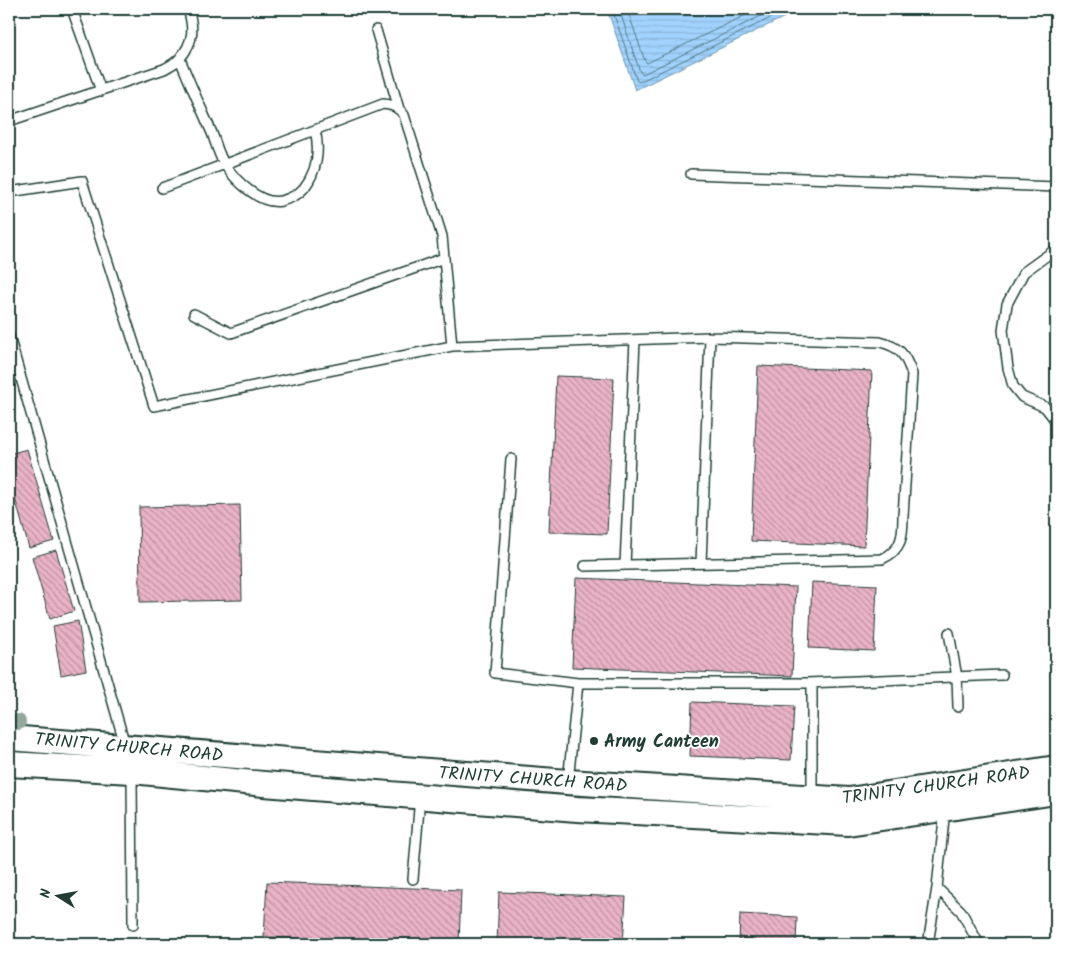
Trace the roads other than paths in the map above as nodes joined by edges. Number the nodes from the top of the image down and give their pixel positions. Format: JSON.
{"nodes":[{"id":1,"x":72,"y":9,"type":"edge"},
{"id":2,"x":188,"y":9,"type":"edge"},
{"id":3,"x":376,"y":30,"type":"dead end"},
{"id":4,"x":180,"y":59,"type":"junction"},
{"id":5,"x":101,"y":91,"type":"junction"},
{"id":6,"x":399,"y":109,"type":"junction"},
{"id":7,"x":9,"y":122,"type":"edge"},
{"id":8,"x":316,"y":130,"type":"junction"},
{"id":9,"x":225,"y":164,"type":"junction"},
{"id":10,"x":691,"y":174,"type":"dead end"},
{"id":11,"x":1056,"y":187,"type":"edge"},
{"id":12,"x":162,"y":188,"type":"dead end"},
{"id":13,"x":9,"y":192,"type":"edge"},
{"id":14,"x":1056,"y":248,"type":"edge"},
{"id":15,"x":444,"y":258,"type":"junction"},
{"id":16,"x":194,"y":314,"type":"dead end"},
{"id":17,"x":9,"y":336,"type":"edge"},
{"id":18,"x":710,"y":338,"type":"junction"},
{"id":19,"x":635,"y":340,"type":"junction"},
{"id":20,"x":452,"y":346,"type":"junction"},
{"id":21,"x":1056,"y":421,"type":"edge"},
{"id":22,"x":511,"y":459,"type":"dead end"},
{"id":23,"x":701,"y":563,"type":"junction"},
{"id":24,"x":585,"y":566,"type":"dead end"},
{"id":25,"x":626,"y":566,"type":"junction"},
{"id":26,"x":950,"y":633,"type":"dead end"},
{"id":27,"x":1002,"y":675,"type":"dead end"},
{"id":28,"x":957,"y":677,"type":"junction"},
{"id":29,"x":578,"y":683,"type":"junction"},
{"id":30,"x":812,"y":683,"type":"junction"},
{"id":31,"x":958,"y":706,"type":"dead end"},
{"id":32,"x":9,"y":738,"type":"edge"},
{"id":33,"x":129,"y":759,"type":"junction"},
{"id":34,"x":9,"y":764,"type":"edge"},
{"id":35,"x":1056,"y":768,"type":"edge"},
{"id":36,"x":568,"y":782,"type":"junction"},
{"id":37,"x":1056,"y":792,"type":"edge"},
{"id":38,"x":420,"y":797,"type":"junction"},
{"id":39,"x":812,"y":798,"type":"junction"},
{"id":40,"x":945,"y":808,"type":"junction"},
{"id":41,"x":413,"y":879,"type":"dead end"},
{"id":42,"x":937,"y":888,"type":"junction"},
{"id":43,"x":133,"y":925,"type":"dead end"},
{"id":44,"x":928,"y":944,"type":"edge"},
{"id":45,"x":979,"y":944,"type":"edge"}],
"edges":[{"from":1,"to":5,"type":"lane"},
{"from":2,"to":4,"type":"lane"},
{"from":3,"to":6,"type":"lane"},
{"from":4,"to":5,"type":"lane"},
{"from":4,"to":9,"type":"lane"},
{"from":5,"to":7,"type":"lane"},
{"from":6,"to":8,"type":"lane"},
{"from":6,"to":15,"type":"lane"},
{"from":8,"to":9,"type":"lane"},
{"from":8,"to":9,"type":"lane"},
{"from":9,"to":12,"type":"lane"},
{"from":10,"to":11,"type":"lane"},
{"from":13,"to":20,"type":"lane"},
{"from":14,"to":21,"type":"lane"},
{"from":15,"to":16,"type":"lane"},
{"from":15,"to":20,"type":"lane"},
{"from":17,"to":33,"type":"lane"},
{"from":18,"to":19,"type":"lane"},
{"from":18,"to":23,"type":"lane"},
{"from":18,"to":23,"type":"lane"},
{"from":19,"to":20,"type":"lane"},
{"from":19,"to":25,"type":"lane"},
{"from":22,"to":29,"type":"lane"},
{"from":23,"to":25,"type":"lane"},
{"from":24,"to":25,"type":"lane"},
{"from":26,"to":28,"type":"lane"},
{"from":27,"to":28,"type":"lane"},
{"from":28,"to":30,"type":"lane"},
{"from":28,"to":31,"type":"lane"},
{"from":29,"to":30,"type":"lane"},
{"from":29,"to":36,"type":"lane"},
{"from":30,"to":39,"type":"lane"},
{"from":32,"to":33,"type":"main road","name":"TRINITY CHURCH ROAD"},
{"from":33,"to":34,"type":"main road","name":"TRINITY CHURCH ROAD"},
{"from":33,"to":36,"type":"main road","name":"TRINITY CHURCH ROAD"},
{"from":33,"to":38,"type":"main road","name":"TRINITY CHURCH ROAD"},
{"from":33,"to":43,"type":"lane"},
{"from":35,"to":39,"type":"main road","name":"TRINITY CHURCH ROAD"},
{"from":36,"to":39,"type":"main road","name":"TRINITY CHURCH ROAD"},
{"from":37,"to":40,"type":"main road","name":"TRINITY CHURCH ROAD"},
{"from":38,"to":40,"type":"main road","name":"TRINITY CHURCH ROAD"},
{"from":38,"to":41,"type":"lane"},
{"from":40,"to":42,"type":"lane"},
{"from":42,"to":44,"type":"lane"},
{"from":42,"to":45,"type":"lane"}]}
